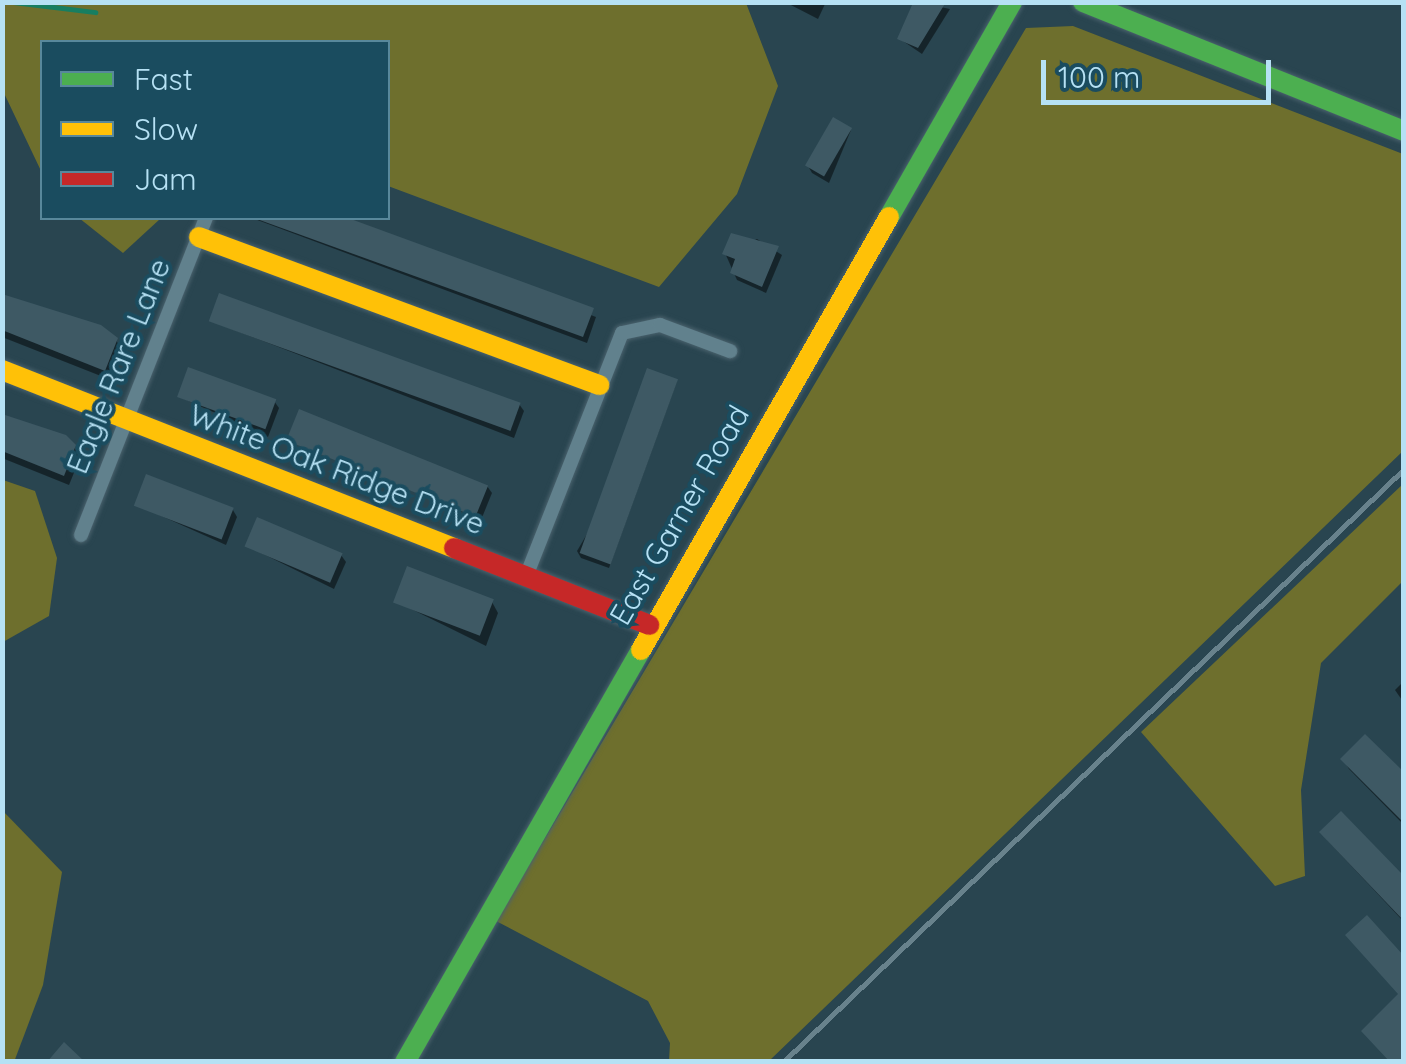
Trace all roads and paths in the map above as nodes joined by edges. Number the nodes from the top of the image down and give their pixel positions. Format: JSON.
{"nodes":[{"id":1,"x":1012,"y":2,"type":"edge"},
{"id":2,"x":1083,"y":2,"type":"edge"},
{"id":3,"x":1404,"y":131,"type":"edge"},
{"id":4,"x":203,"y":227,"type":"edge"},
{"id":5,"x":730,"y":351,"type":"dead end"},
{"id":6,"x":2,"y":370,"type":"edge"},
{"id":7,"x":599,"y":386,"type":"junction"},
{"id":8,"x":128,"y":418,"type":"junction"},
{"id":9,"x":81,"y":535,"type":"dead end"},
{"id":10,"x":527,"y":574,"type":"junction"},
{"id":11,"x":649,"y":626,"type":"junction"},
{"id":12,"x":405,"y":1062,"type":"edge"}],
"edges":[{"from":1,"to":11,"type":"main road","name":"East Garner Road"},
{"from":2,"to":3,"type":"main road"},
{"from":4,"to":7,"type":"main road"},
{"from":4,"to":8,"type":"street","name":"Eagle Rare Lane"},
{"from":5,"to":7,"type":"street"},
{"from":6,"to":8,"type":"main road","name":"White Oak Ridge Drive"},
{"from":7,"to":10,"type":"street"},
{"from":8,"to":9,"type":"street","name":"Eagle Rare Lane"},
{"from":8,"to":10,"type":"main road","name":"White Oak Ridge Drive"},
{"from":10,"to":11,"type":"main road","name":"White Oak Ridge Drive"},
{"from":11,"to":12,"type":"main road","name":"East Garner Road"}]}
